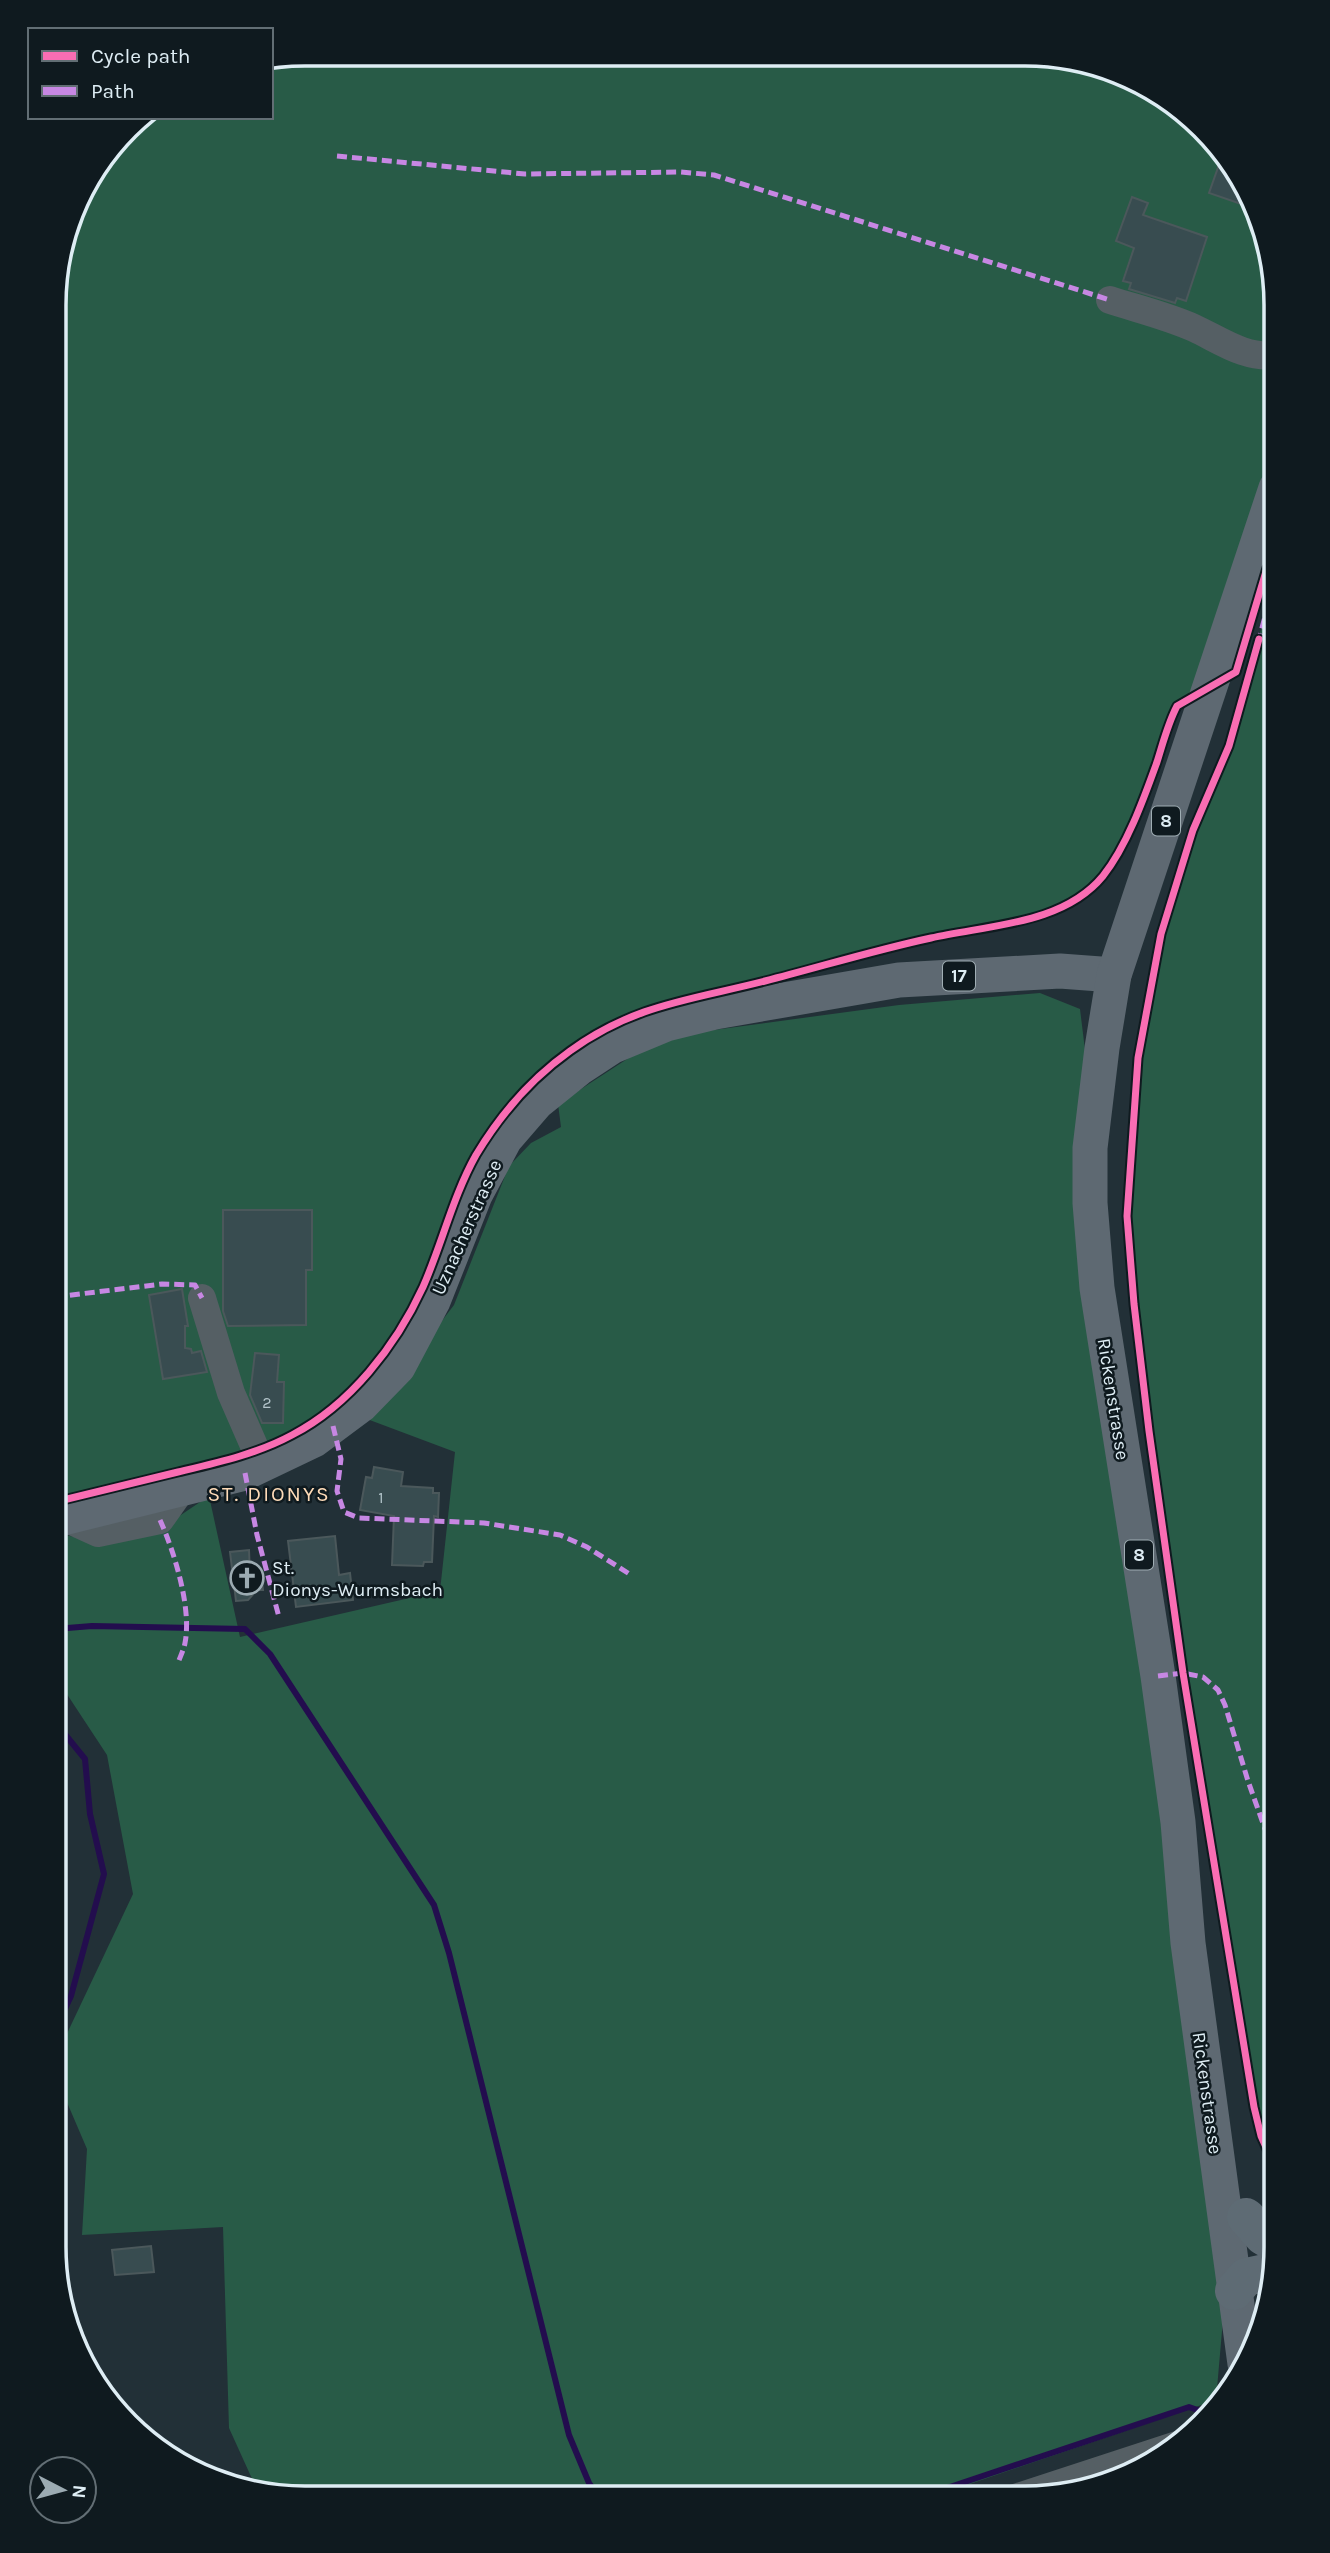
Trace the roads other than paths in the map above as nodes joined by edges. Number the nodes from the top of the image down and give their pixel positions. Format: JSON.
{"nodes":[{"id":1,"x":1110,"y":300,"type":"dead end"},
{"id":2,"x":1264,"y":356,"type":"edge"},
{"id":3,"x":1264,"y":524,"type":"edge"},
{"id":4,"x":1114,"y":975,"type":"junction"},
{"id":5,"x":202,"y":1298,"type":"dead end"},
{"id":6,"x":262,"y":1464,"type":"junction"},
{"id":7,"x":66,"y":1518,"type":"edge"},
{"id":8,"x":1178,"y":1822,"type":"junction"},
{"id":9,"x":1246,"y":2217,"type":"junction"},
{"id":10,"x":1263,"y":2236,"type":"edge"},
{"id":11,"x":1254,"y":2279,"type":"edge"},
{"id":12,"x":1257,"y":2300,"type":"edge"},
{"id":13,"x":1249,"y":2330,"type":"edge"},
{"id":14,"x":1136,"y":2458,"type":"edge"},
{"id":15,"x":1062,"y":2483,"type":"edge"}],
"edges":[{"from":1,"to":2,"type":"lane"},
{"from":3,"to":4,"type":"main road","number":"8"},
{"from":4,"to":6,"type":"main road","name":"Uznacherstrasse","number":"17"},
{"from":4,"to":8,"type":"main road","name":"Rickenstrasse","number":"8"},
{"from":5,"to":6,"type":"lane"},
{"from":6,"to":7,"type":"main road","name":"Uznacherstrasse","number":"17"},
{"from":8,"to":9,"type":"main road","name":"Rickenstrasse","number":"8"},
{"from":8,"to":11,"type":"main road","name":"Rickenstrasse","number":"8"},
{"from":9,"to":10,"type":"highway"},
{"from":9,"to":11,"type":"main road","name":"Rickenstrasse","number":"8"},
{"from":11,"to":12,"type":"main road","name":"Rickenstrasse","number":"8"},
{"from":11,"to":13,"type":"main road","name":"Rickenstrasse","number":"8"},
{"from":14,"to":15,"type":"lane"}]}
